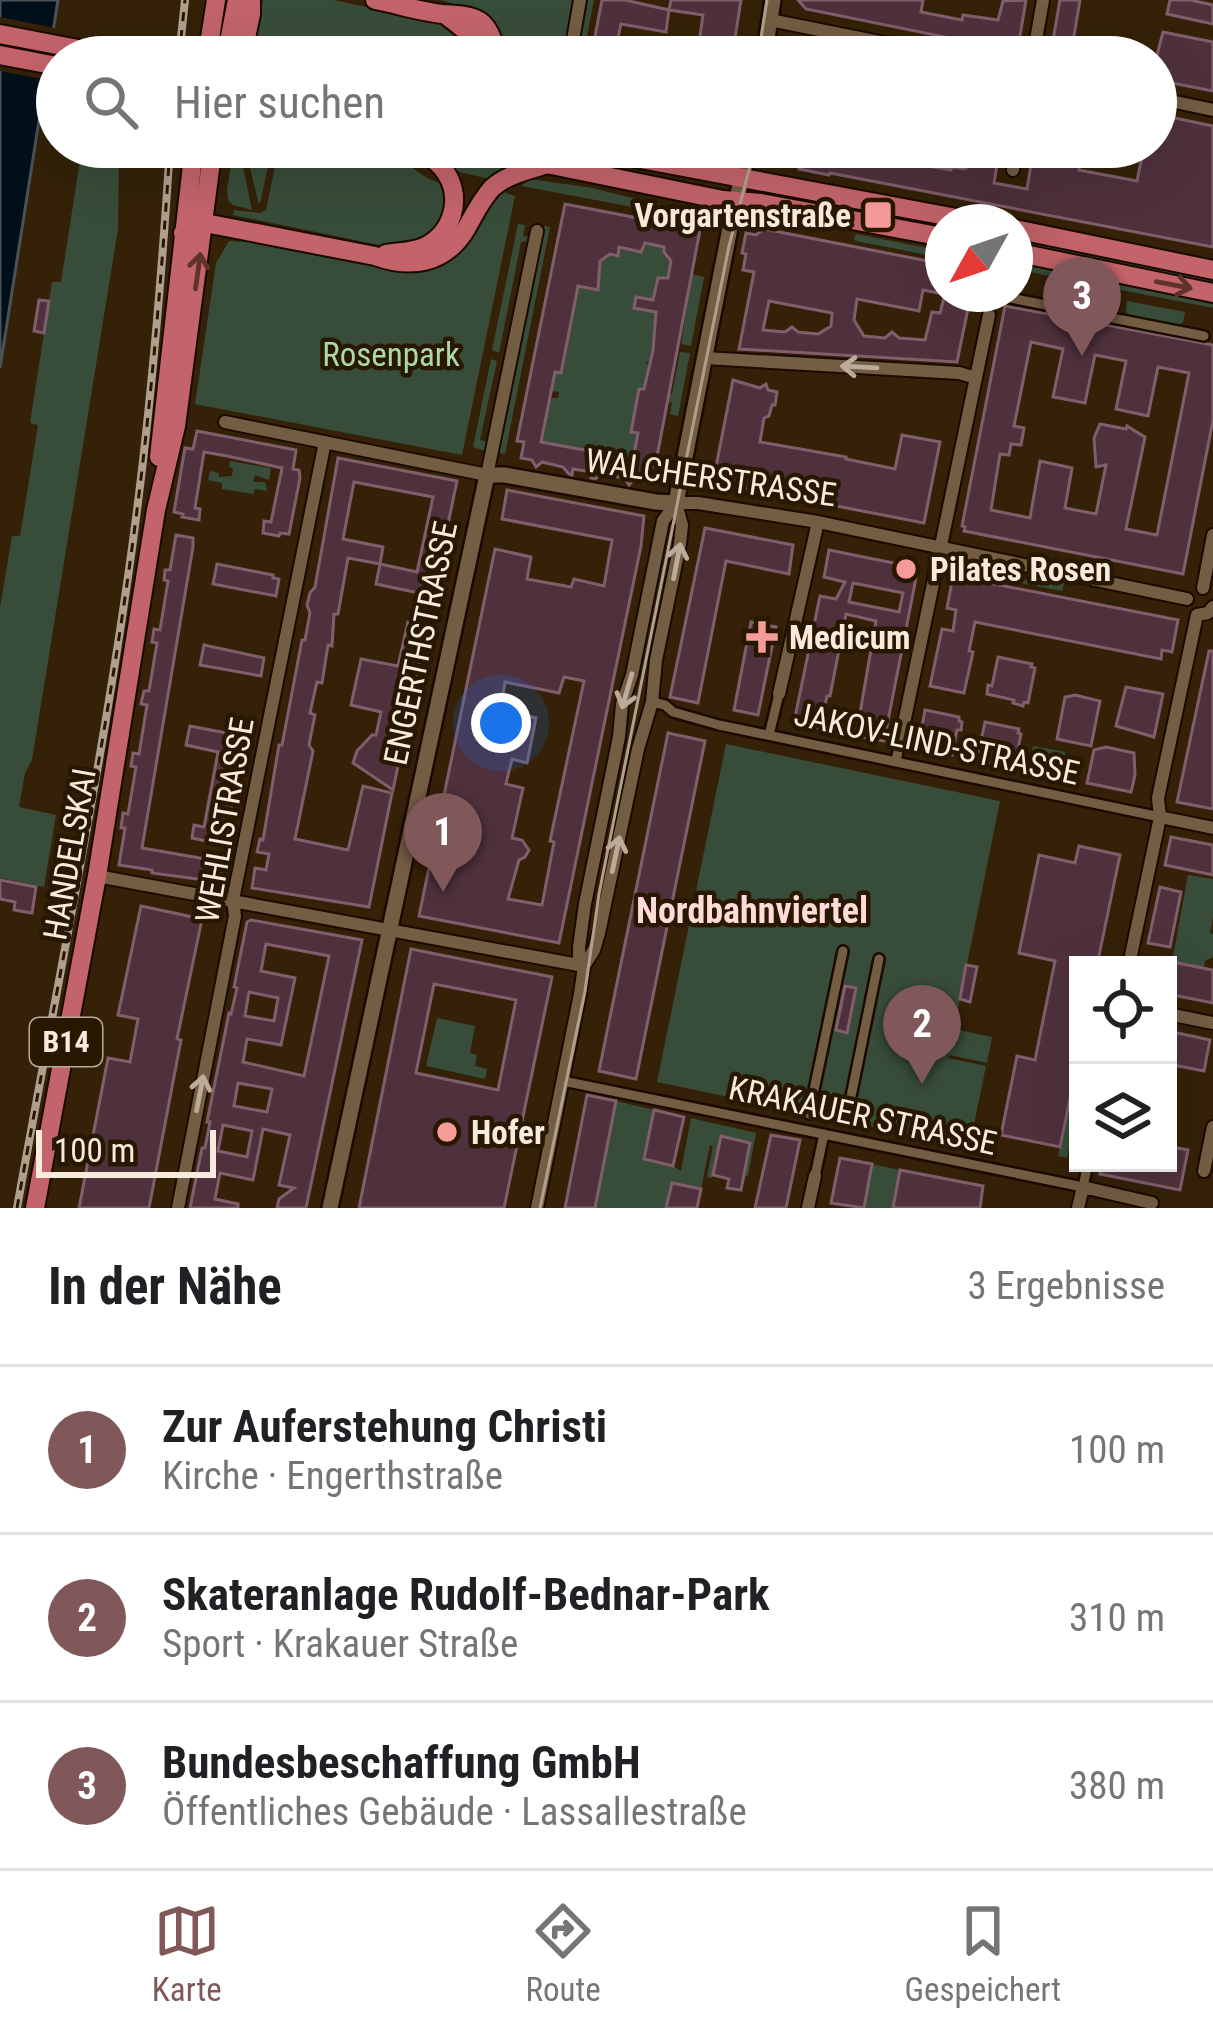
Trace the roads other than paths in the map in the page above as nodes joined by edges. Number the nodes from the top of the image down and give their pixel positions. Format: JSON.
{"nodes":[{"id":1,"x":216,"y":0,"type":"edge"},
{"id":2,"x":237,"y":0,"type":"edge"},
{"id":3,"x":251,"y":0,"type":"edge"},
{"id":4,"x":375,"y":0,"type":"edge"},
{"id":5,"x":580,"y":0,"type":"edge"},
{"id":6,"x":772,"y":0,"type":"edge"},
{"id":7,"x":1043,"y":0,"type":"edge"},
{"id":8,"x":442,"y":14,"type":"junction"},
{"id":9,"x":770,"y":20,"type":"junction"},
{"id":10,"x":0,"y":34,"type":"edge"},
{"id":11,"x":210,"y":36,"type":"edge"},
{"id":12,"x":230,"y":36,"type":"edge"},
{"id":13,"x":247,"y":36,"type":"edge"},
{"id":14,"x":473,"y":36,"type":"edge"},
{"id":15,"x":490,"y":36,"type":"edge"},
{"id":16,"x":574,"y":36,"type":"edge"},
{"id":17,"x":767,"y":36,"type":"edge"},
{"id":18,"x":850,"y":36,"type":"edge"},
{"id":19,"x":1037,"y":36,"type":"edge"},
{"id":20,"x":36,"y":41,"type":"edge"},
{"id":21,"x":0,"y":56,"type":"edge"},
{"id":22,"x":36,"y":63,"type":"edge"},
{"id":23,"x":1177,"y":102,"type":"edge"},
{"id":24,"x":1213,"y":110,"type":"edge"},
{"id":25,"x":191,"y":168,"type":"edge"},
{"id":26,"x":211,"y":168,"type":"edge"},
{"id":27,"x":220,"y":168,"type":"edge"},
{"id":28,"x":442,"y":168,"type":"edge"},
{"id":29,"x":537,"y":168,"type":"edge"},
{"id":30,"x":567,"y":168,"type":"edge"},
{"id":31,"x":685,"y":168,"type":"edge"},
{"id":32,"x":744,"y":168,"type":"edge"},
{"id":33,"x":741,"y":179,"type":"junction"},
{"id":34,"x":207,"y":201,"type":"junction"},
{"id":35,"x":736,"y":201,"type":"junction"},
{"id":36,"x":925,"y":212,"type":"edge"},
{"id":37,"x":205,"y":223,"type":"junction"},
{"id":38,"x":538,"y":230,"type":"dead end"},
{"id":39,"x":183,"y":233,"type":"junction"},
{"id":40,"x":1033,"y":233,"type":"edge"},
{"id":41,"x":925,"y":234,"type":"edge"},
{"id":42,"x":375,"y":256,"type":"junction"},
{"id":43,"x":1033,"y":256,"type":"edge"},
{"id":44,"x":1213,"y":270,"type":"edge"},
{"id":45,"x":1213,"y":292,"type":"edge"},
{"id":46,"x":1033,"y":302,"type":"edge"},
{"id":47,"x":989,"y":312,"type":"edge"},
{"id":48,"x":988,"y":315,"type":"joint"},
{"id":49,"x":1204,"y":336,"type":"dead end"},
{"id":50,"x":704,"y":358,"type":"junction"},
{"id":51,"x":976,"y":378,"type":"junction"},
{"id":52,"x":225,"y":422,"type":"dead end"},
{"id":53,"x":325,"y":442,"type":"junction"},
{"id":54,"x":487,"y":475,"type":"junction"},
{"id":55,"x":676,"y":503,"type":"junction"},
{"id":56,"x":156,"y":509,"type":"junction"},
{"id":57,"x":818,"y":522,"type":"junction"},
{"id":58,"x":1213,"y":535,"type":"edge"},
{"id":59,"x":941,"y":546,"type":"junction"},
{"id":60,"x":1208,"y":592,"type":"edge"},
{"id":61,"x":1186,"y":599,"type":"junction"},
{"id":62,"x":1213,"y":607,"type":"edge"},
{"id":63,"x":1197,"y":615,"type":"junction"},
{"id":64,"x":779,"y":694,"type":"joint"},
{"id":65,"x":652,"y":702,"type":"junction"},
{"id":66,"x":904,"y":723,"type":"joint"},
{"id":67,"x":769,"y":735,"type":"junction"},
{"id":68,"x":896,"y":761,"type":"junction"},
{"id":69,"x":1160,"y":817,"type":"junction"},
{"id":70,"x":1213,"y":828,"type":"edge"},
{"id":71,"x":97,"y":876,"type":"junction"},
{"id":72,"x":233,"y":900,"type":"junction"},
{"id":73,"x":392,"y":930,"type":"junction"},
{"id":74,"x":843,"y":952,"type":"dead end"},
{"id":75,"x":1131,"y":956,"type":"edge"},
{"id":76,"x":879,"y":959,"type":"dead end"},
{"id":77,"x":584,"y":966,"type":"junction"},
{"id":78,"x":1177,"y":1016,"type":"edge"},
{"id":79,"x":1213,"y":1023,"type":"edge"},
{"id":80,"x":563,"y":1082,"type":"junction"},
{"id":81,"x":809,"y":1114,"type":"dead end"},
{"id":82,"x":846,"y":1121,"type":"dead end"},
{"id":83,"x":1213,"y":1126,"type":"edge"},
{"id":84,"x":824,"y":1134,"type":"junction"},
{"id":85,"x":1204,"y":1171,"type":"dead end"},
{"id":86,"x":1086,"y":1172,"type":"edge"},
{"id":87,"x":814,"y":1176,"type":"joint"},
{"id":88,"x":1083,"y":1187,"type":"junction"},
{"id":89,"x":1152,"y":1203,"type":"dead end"},
{"id":90,"x":35,"y":1208,"type":"edge"},
{"id":91,"x":178,"y":1208,"type":"edge"},
{"id":92,"x":330,"y":1208,"type":"edge"},
{"id":93,"x":537,"y":1208,"type":"edge"},
{"id":94,"x":808,"y":1208,"type":"edge"},
{"id":95,"x":1078,"y":1208,"type":"edge"}],
"edges":[{"from":1,"to":11,"type":"main road"},
{"from":2,"to":12,"type":"main road"},
{"from":3,"to":13,"type":"main road"},
{"from":4,"to":8,"type":"main road"},
{"from":5,"to":16,"type":"street"},
{"from":6,"to":9,"type":"street"},
{"from":7,"to":19,"type":"street"},
{"from":8,"to":14,"type":"main road"},
{"from":8,"to":15,"type":"main road"},
{"from":9,"to":17,"type":"street"},
{"from":9,"to":18,"type":"street"},
{"from":10,"to":20,"type":"main road"},
{"from":21,"to":22,"type":"main road"},
{"from":23,"to":24,"type":"street"},
{"from":25,"to":39,"type":"main road","name":"HANDELSKAI","number":"B14"},
{"from":26,"to":34,"type":"main road","name":"HANDELSKAI","number":"B14"},
{"from":27,"to":34,"type":"main road"},
{"from":28,"to":42,"type":"main road"},
{"from":29,"to":42,"type":"main road"},
{"from":30,"to":35,"type":"main road"},
{"from":31,"to":33,"type":"main road"},
{"from":32,"to":33,"type":"street"},
{"from":33,"to":35,"type":"street"},
{"from":33,"to":36,"type":"main road"},
{"from":34,"to":37,"type":"main road","name":"HANDELSKAI","number":"B14"},
{"from":35,"to":41,"type":"main road"},
{"from":35,"to":50,"type":"street"},
{"from":37,"to":39,"type":"main road"},
{"from":37,"to":42,"type":"main road"},
{"from":56,"to":37,"type":"main road","name":"HANDELSKAI","number":"B14","one_way":true},
{"from":38,"to":54,"type":"street","name":"ENGERTHSTRASSE"},
{"from":39,"to":56,"type":"main road","name":"HANDELSKAI","number":"B14"},
{"from":40,"to":44,"type":"main road"},
{"from":43,"to":45,"type":"main road","one_way":true},
{"from":46,"to":49,"type":"street"},
{"from":47,"to":48,"type":"street"},
{"from":48,"to":51,"type":"street"},
{"from":51,"to":50,"type":"street","one_way":true},
{"from":50,"to":55,"type":"street"},
{"from":51,"to":59,"type":"street"},
{"from":52,"to":53,"type":"street","name":"WALCHERSTRASSE"},
{"from":53,"to":54,"type":"street","name":"WALCHERSTRASSE"},
{"from":53,"to":72,"type":"street","name":"WEHLISTRASSE"},
{"from":54,"to":55,"type":"street","name":"WALCHERSTRASSE"},
{"from":54,"to":73,"type":"street","name":"ENGERTHSTRASSE"},
{"from":55,"to":57,"type":"street","name":"WALCHERSTRASSE"},
{"from":65,"to":55,"type":"street","one_way":true},
{"from":55,"to":77,"type":"street","one_way":true},
{"from":56,"to":71,"type":"main road","name":"HANDELSKAI","number":"B14"},
{"from":57,"to":59,"type":"street","name":"WALCHERSTRASSE"},
{"from":57,"to":64,"type":"street"},
{"from":58,"to":60,"type":"street"},
{"from":59,"to":61,"type":"street","name":"WALCHERSTRASSE"},
{"from":59,"to":66,"type":"street"},
{"from":60,"to":61,"type":"street"},
{"from":61,"to":63,"type":"street"},
{"from":62,"to":63,"type":"street"},
{"from":63,"to":69,"type":"street"},
{"from":64,"to":67,"type":"street"},
{"from":65,"to":67,"type":"street","name":"JAKOV-LIND-STRASSE"},
{"from":77,"to":65,"type":"street","one_way":true},
{"from":66,"to":68,"type":"street"},
{"from":67,"to":68,"type":"street","name":"JAKOV-LIND-STRASSE"},
{"from":68,"to":69,"type":"street","name":"JAKOV-LIND-STRASSE"},
{"from":69,"to":70,"type":"street","name":"JAKOV-LIND-STRASSE"},
{"from":69,"to":75,"type":"street"},
{"from":71,"to":72,"type":"street"},
{"from":71,"to":90,"type":"main road","name":"HANDELSKAI","number":"B14"},
{"from":72,"to":73,"type":"street"},
{"from":91,"to":72,"type":"street","name":"WEHLISTRASSE","one_way":true},
{"from":73,"to":77,"type":"street"},
{"from":73,"to":92,"type":"street","name":"ENGERTHSTRASSE"},
{"from":74,"to":81,"type":"street"},
{"from":76,"to":82,"type":"street"},
{"from":77,"to":80,"type":"street"},
{"from":78,"to":79,"type":"street"},
{"from":80,"to":84,"type":"street","name":"KRAKAUER STRASSE"},
{"from":80,"to":93,"type":"street"},
{"from":83,"to":85,"type":"street"},
{"from":84,"to":87,"type":"street"},
{"from":84,"to":88,"type":"street","name":"KRAKAUER STRASSE"},
{"from":86,"to":88,"type":"street"},
{"from":87,"to":94,"type":"street"},
{"from":88,"to":89,"type":"street","name":"KRAKAUER STRASSE"},
{"from":88,"to":95,"type":"street"}]}
